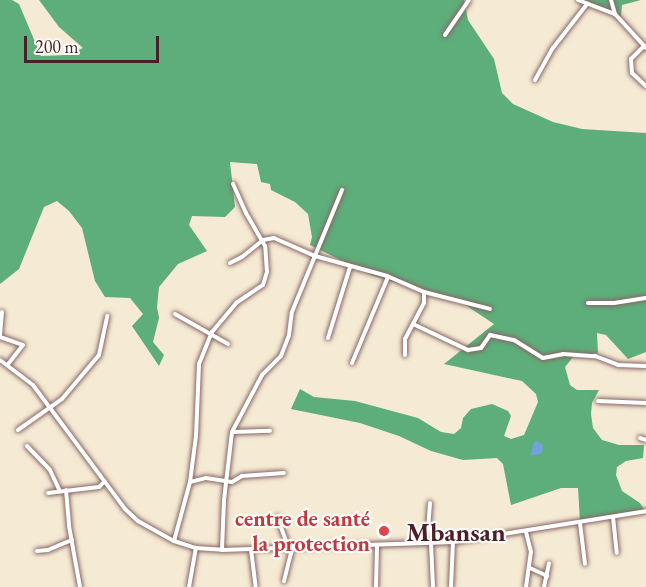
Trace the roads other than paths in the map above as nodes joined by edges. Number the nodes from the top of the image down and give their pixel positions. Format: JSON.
{"nodes":[{"id":1,"x":469,"y":0,"type":"edge"},
{"id":2,"x":578,"y":0,"type":"edge"},
{"id":3,"x":611,"y":0,"type":"edge"},
{"id":4,"x":587,"y":4,"type":"junction"},
{"id":5,"x":615,"y":14,"type":"junction"},
{"id":6,"x":445,"y":35,"type":"dead end"},
{"id":7,"x":645,"y":47,"type":"edge"},
{"id":8,"x":535,"y":80,"type":"dead end"},
{"id":9,"x":646,"y":87,"type":"edge"},
{"id":10,"x":233,"y":184,"type":"dead end"},
{"id":11,"x":342,"y":190,"type":"dead end"},
{"id":12,"x":263,"y":240,"type":"junction"},
{"id":13,"x":315,"y":256,"type":"junction"},
{"id":14,"x":230,"y":262,"type":"dead end"},
{"id":15,"x":350,"y":267,"type":"junction"},
{"id":16,"x":388,"y":277,"type":"junction"},
{"id":17,"x":424,"y":292,"type":"junction"},
{"id":18,"x":646,"y":298,"type":"edge"},
{"id":19,"x":588,"y":303,"type":"dead end"},
{"id":20,"x":490,"y":309,"type":"dead end"},
{"id":21,"x":2,"y":312,"type":"dead end"},
{"id":22,"x":175,"y":314,"type":"dead end"},
{"id":23,"x":107,"y":315,"type":"dead end"},
{"id":24,"x":413,"y":324,"type":"junction"},
{"id":25,"x":211,"y":336,"type":"junction"},
{"id":26,"x":328,"y":338,"type":"dead end"},
{"id":27,"x":228,"y":344,"type":"dead end"},
{"id":28,"x":405,"y":355,"type":"dead end"},
{"id":29,"x":0,"y":360,"type":"edge"},
{"id":30,"x":352,"y":363,"type":"dead end"},
{"id":31,"x":8,"y":364,"type":"junction"},
{"id":32,"x":646,"y":366,"type":"edge"},
{"id":33,"x":598,"y":401,"type":"dead end"},
{"id":34,"x":646,"y":403,"type":"edge"},
{"id":35,"x":51,"y":407,"type":"junction"},
{"id":36,"x":18,"y":430,"type":"dead end"},
{"id":37,"x":270,"y":431,"type":"dead end"},
{"id":38,"x":232,"y":432,"type":"junction"},
{"id":39,"x":640,"y":438,"type":"dead end"},
{"id":40,"x":646,"y":440,"type":"edge"},
{"id":41,"x":27,"y":446,"type":"dead end"},
{"id":42,"x":284,"y":473,"type":"dead end"},
{"id":43,"x":105,"y":481,"type":"junction"},
{"id":44,"x":190,"y":482,"type":"junction"},
{"id":45,"x":226,"y":482,"type":"junction"},
{"id":46,"x":66,"y":490,"type":"junction"},
{"id":47,"x":60,"y":491,"type":"junction"},
{"id":48,"x":48,"y":493,"type":"dead end"},
{"id":49,"x":430,"y":503,"type":"dead end"},
{"id":50,"x":646,"y":511,"type":"edge"},
{"id":51,"x":277,"y":516,"type":"dead end"},
{"id":52,"x":613,"y":517,"type":"junction"},
{"id":53,"x":580,"y":523,"type":"junction"},
{"id":54,"x":526,"y":531,"type":"junction"},
{"id":55,"x":72,"y":540,"type":"junction"},
{"id":56,"x":174,"y":541,"type":"junction"},
{"id":57,"x":453,"y":542,"type":"junction"},
{"id":58,"x":429,"y":543,"type":"junction"},
{"id":59,"x":377,"y":545,"type":"junction"},
{"id":60,"x":196,"y":548,"type":"junction"},
{"id":61,"x":289,"y":548,"type":"junction"},
{"id":62,"x":251,"y":549,"type":"junction"},
{"id":63,"x":222,"y":550,"type":"junction"},
{"id":64,"x":37,"y":551,"type":"dead end"},
{"id":65,"x":617,"y":553,"type":"dead end"},
{"id":66,"x":549,"y":564,"type":"dead end"},
{"id":67,"x":585,"y":564,"type":"dead end"},
{"id":68,"x":530,"y":568,"type":"junction"},
{"id":69,"x":546,"y":576,"type":"junction"},
{"id":70,"x":284,"y":581,"type":"dead end"},
{"id":71,"x":80,"y":587,"type":"edge"},
{"id":72,"x":189,"y":587,"type":"edge"},
{"id":73,"x":256,"y":587,"type":"edge"},
{"id":74,"x":376,"y":587,"type":"edge"},
{"id":75,"x":433,"y":587,"type":"edge"},
{"id":76,"x":451,"y":587,"type":"edge"},
{"id":77,"x":526,"y":587,"type":"edge"},
{"id":78,"x":544,"y":587,"type":"edge"}],
"edges":[{"from":1,"to":6,"type":"street"},
{"from":2,"to":4,"type":"street"},
{"from":3,"to":5,"type":"street"},
{"from":4,"to":5,"type":"street"},
{"from":4,"to":8,"type":"street"},
{"from":5,"to":7,"type":"street"},
{"from":7,"to":9,"type":"street"},
{"from":10,"to":12,"type":"street"},
{"from":11,"to":13,"type":"street"},
{"from":12,"to":13,"type":"street"},
{"from":12,"to":14,"type":"street"},
{"from":12,"to":25,"type":"street"},
{"from":13,"to":15,"type":"street"},
{"from":13,"to":38,"type":"street"},
{"from":15,"to":16,"type":"street"},
{"from":15,"to":26,"type":"street"},
{"from":16,"to":17,"type":"street"},
{"from":16,"to":30,"type":"street"},
{"from":17,"to":20,"type":"street"},
{"from":17,"to":24,"type":"street"},
{"from":18,"to":19,"type":"street"},
{"from":21,"to":31,"type":"street"},
{"from":22,"to":25,"type":"street"},
{"from":23,"to":35,"type":"street"},
{"from":24,"to":28,"type":"street"},
{"from":24,"to":32,"type":"street"},
{"from":25,"to":27,"type":"street"},
{"from":25,"to":44,"type":"street"},
{"from":29,"to":31,"type":"street"},
{"from":31,"to":35,"type":"street"},
{"from":33,"to":34,"type":"street"},
{"from":35,"to":36,"type":"street"},
{"from":35,"to":43,"type":"street"},
{"from":37,"to":38,"type":"street"},
{"from":38,"to":45,"type":"street"},
{"from":39,"to":40,"type":"street"},
{"from":41,"to":47,"type":"street"},
{"from":42,"to":45,"type":"street"},
{"from":43,"to":46,"type":"street"},
{"from":43,"to":56,"type":"street"},
{"from":44,"to":45,"type":"street"},
{"from":44,"to":56,"type":"street"},
{"from":45,"to":63,"type":"street"},
{"from":46,"to":47,"type":"street"},
{"from":46,"to":55,"type":"street"},
{"from":47,"to":48,"type":"street"},
{"from":49,"to":58,"type":"street"},
{"from":50,"to":52,"type":"street"},
{"from":51,"to":61,"type":"street"},
{"from":52,"to":53,"type":"street"},
{"from":52,"to":65,"type":"street"},
{"from":53,"to":54,"type":"street"},
{"from":53,"to":67,"type":"street"},
{"from":54,"to":57,"type":"street"},
{"from":54,"to":68,"type":"street"},
{"from":55,"to":64,"type":"street"},
{"from":55,"to":71,"type":"street"},
{"from":56,"to":60,"type":"street"},
{"from":57,"to":58,"type":"street"},
{"from":57,"to":76,"type":"street"},
{"from":58,"to":59,"type":"street"},
{"from":58,"to":75,"type":"street"},
{"from":59,"to":61,"type":"street"},
{"from":59,"to":74,"type":"street"},
{"from":60,"to":63,"type":"street"},
{"from":60,"to":72,"type":"street"},
{"from":61,"to":62,"type":"street"},
{"from":61,"to":70,"type":"street"},
{"from":62,"to":63,"type":"street"},
{"from":62,"to":73,"type":"street"},
{"from":66,"to":69,"type":"street"},
{"from":68,"to":69,"type":"street"},
{"from":68,"to":77,"type":"street"},
{"from":69,"to":78,"type":"street"}]}
